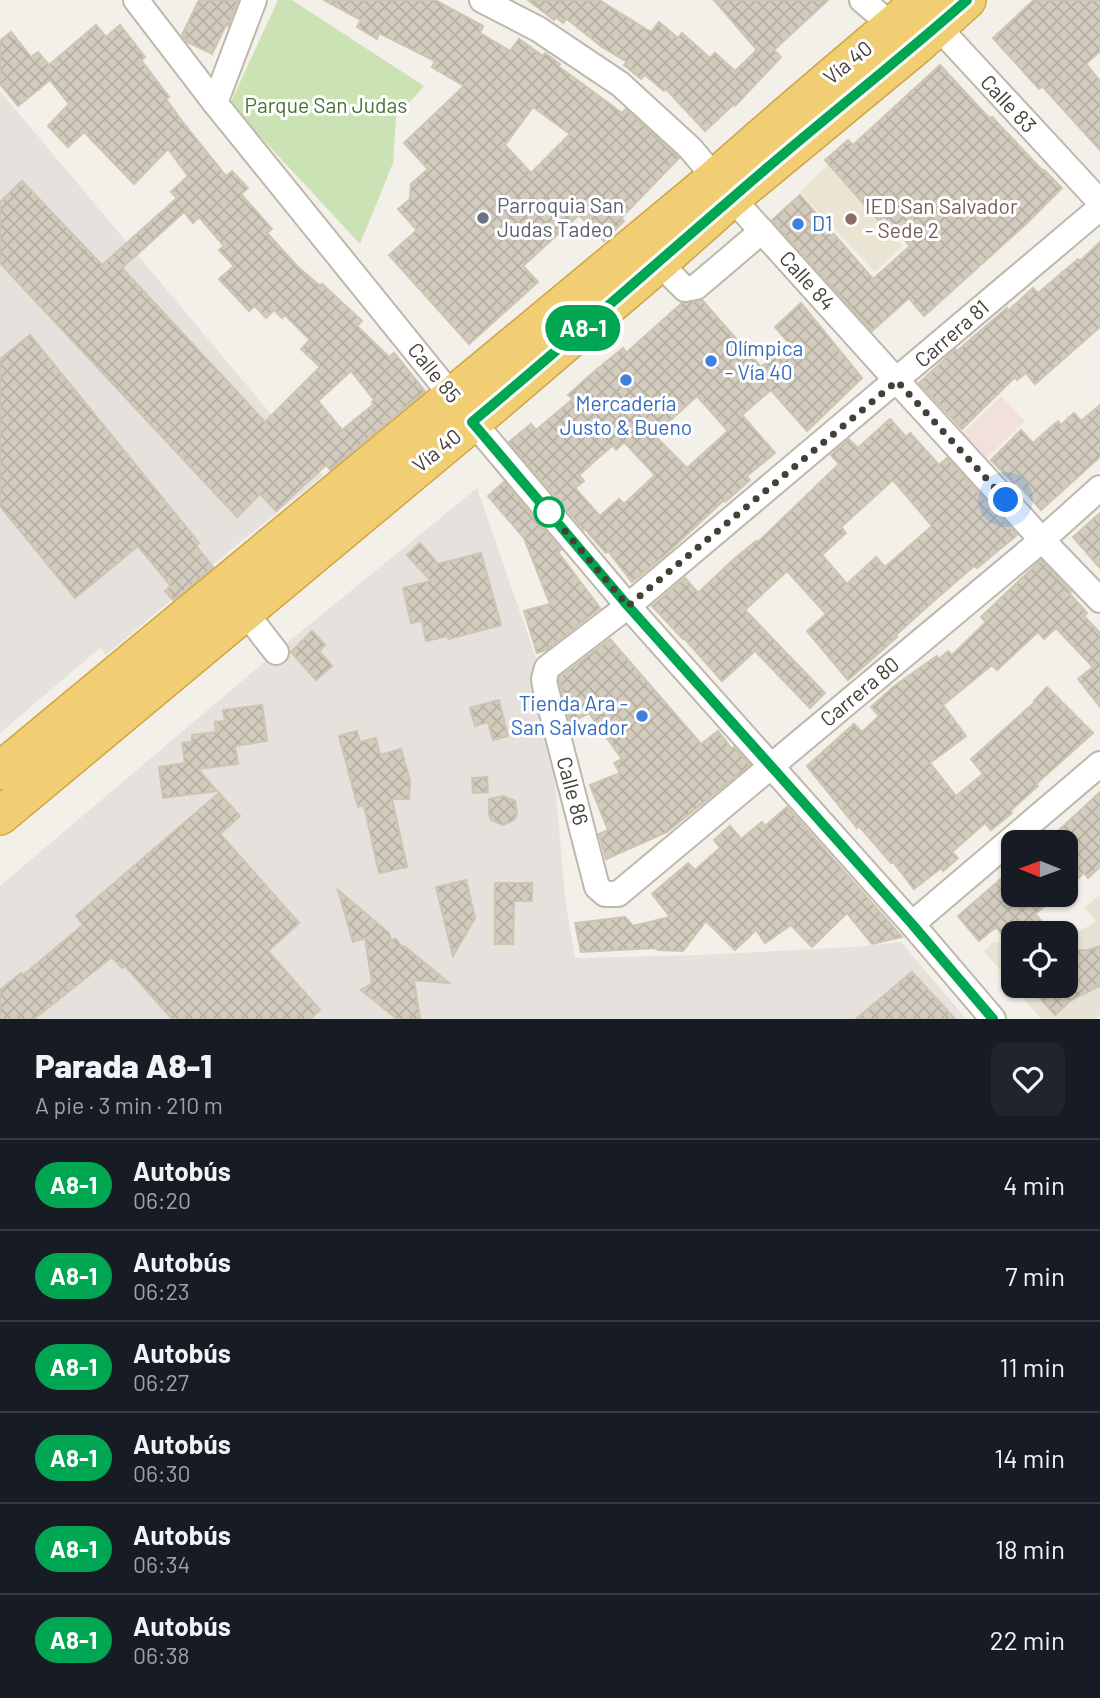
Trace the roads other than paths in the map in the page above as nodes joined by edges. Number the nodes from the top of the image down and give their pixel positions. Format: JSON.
{"nodes":[{"id":1,"x":136,"y":0,"type":"edge"},
{"id":2,"x":254,"y":0,"type":"edge"},
{"id":3,"x":482,"y":0,"type":"edge"},
{"id":4,"x":862,"y":0,"type":"edge"},
{"id":5,"x":967,"y":0,"type":"edge"},
{"id":6,"x":917,"y":21,"type":"edge"},
{"id":7,"x":215,"y":103,"type":"junction"},
{"id":8,"x":723,"y":188,"type":"junction"},
{"id":9,"x":1100,"y":202,"type":"edge"},
{"id":10,"x":1100,"y":208,"type":"edge"},
{"id":11,"x":762,"y":231,"type":"junction"},
{"id":12,"x":659,"y":263,"type":"junction"},
{"id":13,"x":897,"y":381,"type":"junction"},
{"id":14,"x":462,"y":408,"type":"junction"},
{"id":15,"x":1100,"y":488,"type":"edge"},
{"id":16,"x":1042,"y":540,"type":"junction"},
{"id":17,"x":1100,"y":600,"type":"edge"},
{"id":18,"x":628,"y":606,"type":"junction"},
{"id":19,"x":245,"y":612,"type":"junction"},
{"id":20,"x":276,"y":652,"type":"dead end"},
{"id":21,"x":544,"y":673,"type":"joint"},
{"id":22,"x":1100,"y":764,"type":"edge"},
{"id":23,"x":770,"y":766,"type":"junction"},
{"id":24,"x":0,"y":771,"type":"edge"},
{"id":25,"x":0,"y":816,"type":"edge"},
{"id":26,"x":618,"y":894,"type":"joint"},
{"id":27,"x":912,"y":924,"type":"junction"},
{"id":28,"x":993,"y":1019,"type":"edge"}],
"edges":[{"from":1,"to":7,"type":"street","name":"Calle 85"},
{"from":2,"to":7,"type":"street"},
{"from":3,"to":8,"type":"street","name":"Calle 84"},
{"from":4,"to":6,"type":"street","name":"Calle 83"},
{"from":5,"to":6,"type":"highway","name":"Vía 40"},
{"from":6,"to":8,"type":"highway","name":"Vía 40"},
{"from":6,"to":9,"type":"street","name":"Calle 83"},
{"from":7,"to":14,"type":"street","name":"Calle 85"},
{"from":8,"to":11,"type":"street","name":"Calle 84"},
{"from":8,"to":12,"type":"highway","name":"Vía 40"},
{"from":8,"to":14,"type":"highway","name":"Vía 40"},
{"from":10,"to":13,"type":"street","name":"Carrera 81"},
{"from":11,"to":12,"type":"street"},
{"from":11,"to":13,"type":"street","name":"Calle 84"},
{"from":12,"to":14,"type":"highway","name":"Vía 40"},
{"from":13,"to":16,"type":"street","name":"Calle 84"},
{"from":13,"to":18,"type":"street","name":"Carrera 81"},
{"from":14,"to":18,"type":"street","name":"Calle 85"},
{"from":14,"to":19,"type":"highway","name":"Vía 40"},
{"from":14,"to":24,"type":"highway","name":"Vía 40"},
{"from":15,"to":16,"type":"street","name":"Carrera 80"},
{"from":16,"to":17,"type":"street","name":"Calle 84"},
{"from":16,"to":23,"type":"street","name":"Carrera 80"},
{"from":18,"to":21,"type":"street","name":"Carrera 81"},
{"from":18,"to":23,"type":"street","name":"Calle 85"},
{"from":19,"to":20,"type":"street"},
{"from":19,"to":25,"type":"highway","name":"Vía 40"},
{"from":21,"to":26,"type":"street","name":"Calle 86"},
{"from":22,"to":27,"type":"street"},
{"from":23,"to":26,"type":"street","name":"Carrera 80"},
{"from":23,"to":27,"type":"street","name":"Calle 85"},
{"from":27,"to":28,"type":"street","name":"Calle 85"}]}
